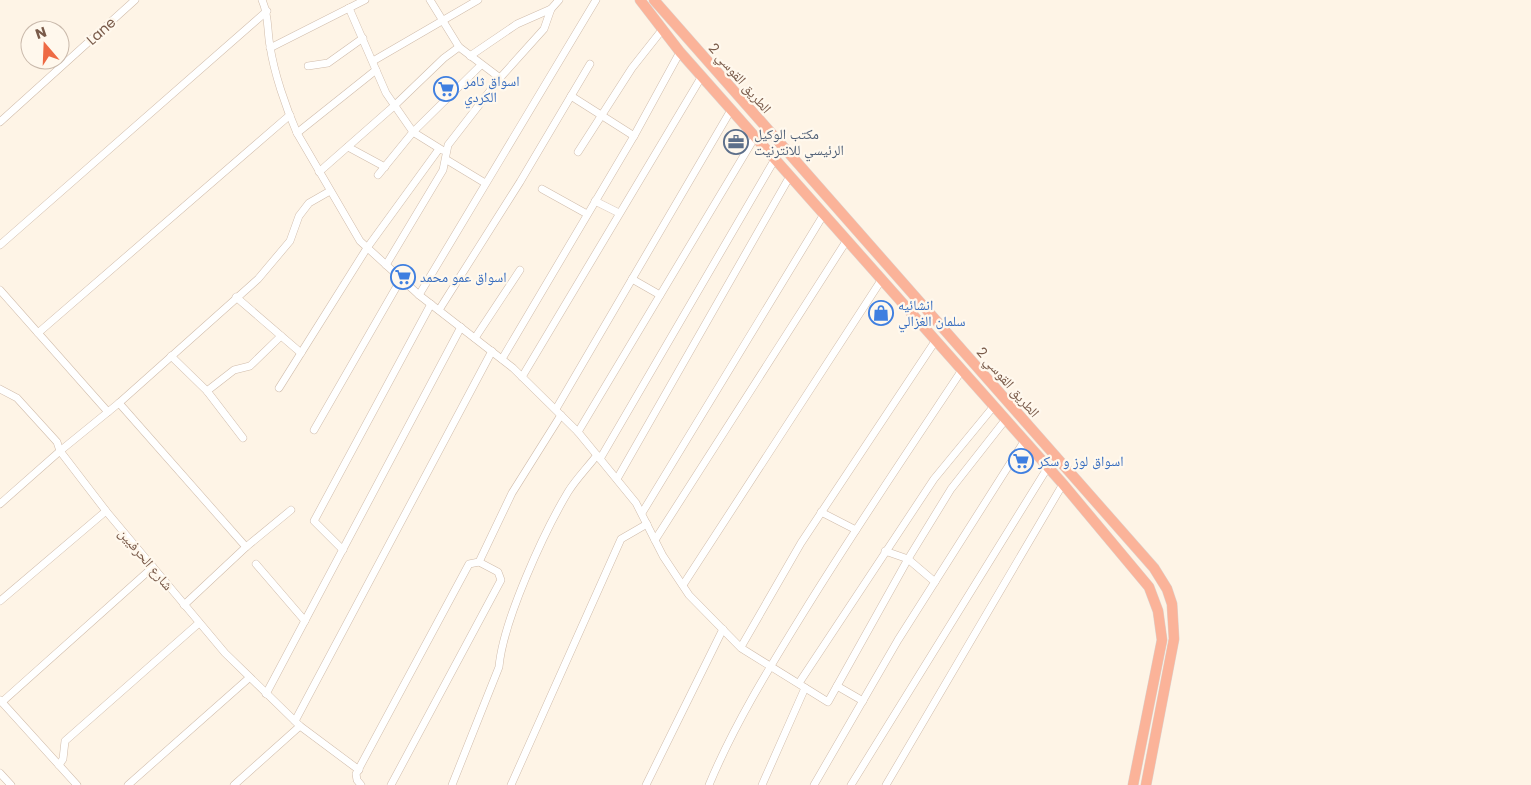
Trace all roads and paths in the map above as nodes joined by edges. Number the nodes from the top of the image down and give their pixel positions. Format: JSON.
{"nodes":[{"id":1,"x":134,"y":0,"type":"edge"},
{"id":2,"x":262,"y":0,"type":"edge"},
{"id":3,"x":365,"y":0,"type":"edge"},
{"id":4,"x":430,"y":0,"type":"edge"},
{"id":5,"x":478,"y":0,"type":"edge"},
{"id":6,"x":559,"y":0,"type":"edge"},
{"id":7,"x":596,"y":0,"type":"edge"},
{"id":8,"x":640,"y":0,"type":"edge"},
{"id":9,"x":654,"y":0,"type":"edge"},
{"id":10,"x":349,"y":8,"type":"junction"},
{"id":11,"x":551,"y":8,"type":"junction"},
{"id":12,"x":267,"y":11,"type":"junction"},
{"id":13,"x":443,"y":21,"type":"junction"},
{"id":14,"x":662,"y":30,"type":"junction"},
{"id":15,"x":363,"y":38,"type":"junction"},
{"id":16,"x":460,"y":47,"type":"junction"},
{"id":17,"x":270,"y":48,"type":"junction"},
{"id":18,"x":680,"y":52,"type":"junction"},
{"id":19,"x":470,"y":56,"type":"junction"},
{"id":20,"x":373,"y":61,"type":"junction"},
{"id":21,"x":590,"y":64,"type":"dead end"},
{"id":22,"x":481,"y":65,"type":"junction"},
{"id":23,"x":308,"y":66,"type":"dead end"},
{"id":24,"x":376,"y":70,"type":"junction"},
{"id":25,"x":702,"y":76,"type":"junction"},
{"id":26,"x":500,"y":78,"type":"junction"},
{"id":27,"x":571,"y":96,"type":"junction"},
{"id":28,"x":394,"y":106,"type":"junction"},
{"id":29,"x":731,"y":110,"type":"junction"},
{"id":30,"x":290,"y":115,"type":"junction"},
{"id":31,"x":602,"y":116,"type":"junction"},
{"id":32,"x":0,"y":122,"type":"edge"},
{"id":33,"x":413,"y":132,"type":"junction"},
{"id":34,"x":297,"y":133,"type":"junction"},
{"id":35,"x":634,"y":136,"type":"junction"},
{"id":36,"x":755,"y":137,"type":"junction"},
{"id":37,"x":348,"y":147,"type":"junction"},
{"id":38,"x":439,"y":149,"type":"junction"},
{"id":39,"x":578,"y":152,"type":"dead end"},
{"id":40,"x":447,"y":157,"type":"junction"},
{"id":41,"x":775,"y":159,"type":"junction"},
{"id":42,"x":385,"y":167,"type":"junction"},
{"id":43,"x":319,"y":172,"type":"junction"},
{"id":44,"x":378,"y":175,"type":"dead end"},
{"id":45,"x":790,"y":176,"type":"junction"},
{"id":46,"x":485,"y":183,"type":"junction"},
{"id":47,"x":542,"y":189,"type":"dead end"},
{"id":48,"x":330,"y":191,"type":"junction"},
{"id":49,"x":595,"y":201,"type":"junction"},
{"id":50,"x":619,"y":213,"type":"junction"},
{"id":51,"x":587,"y":214,"type":"junction"},
{"id":52,"x":824,"y":214,"type":"junction"},
{"id":53,"x":847,"y":240,"type":"junction"},
{"id":54,"x":0,"y":245,"type":"edge"},
{"id":55,"x":367,"y":248,"type":"junction"},
{"id":56,"x":883,"y":260,"type":"junction"},
{"id":57,"x":386,"y":265,"type":"junction"},
{"id":58,"x":872,"y":268,"type":"junction"},
{"id":59,"x":520,"y":270,"type":"dead end"},
{"id":60,"x":896,"y":275,"type":"junction"},
{"id":61,"x":402,"y":279,"type":"junction"},
{"id":62,"x":632,"y":279,"type":"junction"},
{"id":63,"x":884,"y":281,"type":"junction"},
{"id":64,"x":0,"y":290,"type":"edge"},
{"id":65,"x":419,"y":295,"type":"junction"},
{"id":66,"x":660,"y":295,"type":"junction"},
{"id":67,"x":236,"y":298,"type":"junction"},
{"id":68,"x":431,"y":304,"type":"junction"},
{"id":69,"x":439,"y":310,"type":"junction"},
{"id":70,"x":461,"y":327,"type":"junction"},
{"id":71,"x":38,"y":333,"type":"junction"},
{"id":72,"x":281,"y":336,"type":"junction"},
{"id":73,"x":475,"y":338,"type":"junction"},
{"id":74,"x":936,"y":340,"type":"junction"},
{"id":75,"x":492,"y":351,"type":"junction"},
{"id":76,"x":301,"y":353,"type":"junction"},
{"id":77,"x":171,"y":356,"type":"junction"},
{"id":78,"x":502,"y":359,"type":"junction"},
{"id":79,"x":962,"y":370,"type":"junction"},
{"id":80,"x":522,"y":377,"type":"junction"},
{"id":81,"x":279,"y":388,"type":"dead end"},
{"id":82,"x":207,"y":391,"type":"junction"},
{"id":83,"x":2,"y":393,"type":"edge"},
{"id":84,"x":119,"y":403,"type":"junction"},
{"id":85,"x":994,"y":406,"type":"junction"},
{"id":86,"x":108,"y":412,"type":"junction"},
{"id":87,"x":558,"y":412,"type":"junction"},
{"id":88,"x":1006,"y":419,"type":"junction"},
{"id":89,"x":314,"y":430,"type":"dead end"},
{"id":90,"x":578,"y":432,"type":"junction"},
{"id":91,"x":243,"y":438,"type":"dead end"},
{"id":92,"x":1025,"y":440,"type":"junction"},
{"id":93,"x":60,"y":450,"type":"junction"},
{"id":94,"x":598,"y":457,"type":"junction"},
{"id":95,"x":1048,"y":466,"type":"junction"},
{"id":96,"x":617,"y":479,"type":"junction"},
{"id":97,"x":1063,"y":484,"type":"junction"},
{"id":98,"x":0,"y":504,"type":"edge"},
{"id":99,"x":291,"y":510,"type":"dead end"},
{"id":100,"x":106,"y":511,"type":"junction"},
{"id":101,"x":822,"y":512,"type":"junction"},
{"id":102,"x":642,"y":514,"type":"junction"},
{"id":103,"x":647,"y":524,"type":"junction"},
{"id":104,"x":856,"y":530,"type":"junction"},
{"id":105,"x":655,"y":540,"type":"junction"},
{"id":106,"x":246,"y":547,"type":"junction"},
{"id":107,"x":343,"y":550,"type":"junction"},
{"id":108,"x":885,"y":552,"type":"junction"},
{"id":109,"x":908,"y":559,"type":"junction"},
{"id":110,"x":479,"y":562,"type":"junction"},
{"id":111,"x":256,"y":564,"type":"dead end"},
{"id":112,"x":153,"y":568,"type":"junction"},
{"id":113,"x":935,"y":582,"type":"junction"},
{"id":114,"x":683,"y":585,"type":"junction"},
{"id":115,"x":0,"y":601,"type":"edge"},
{"id":116,"x":184,"y":605,"type":"junction"},
{"id":117,"x":305,"y":621,"type":"junction"},
{"id":118,"x":199,"y":623,"type":"junction"},
{"id":119,"x":723,"y":629,"type":"junction"},
{"id":120,"x":741,"y":648,"type":"junction"},
{"id":121,"x":771,"y":666,"type":"junction"},
{"id":122,"x":249,"y":678,"type":"junction"},
{"id":123,"x":802,"y":685,"type":"junction"},
{"id":124,"x":836,"y":686,"type":"junction"},
{"id":125,"x":266,"y":694,"type":"junction"},
{"id":126,"x":1,"y":701,"type":"edge"},
{"id":127,"x":863,"y":701,"type":"junction"},
{"id":128,"x":298,"y":724,"type":"junction"},
{"id":129,"x":59,"y":765,"type":"junction"},
{"id":130,"x":359,"y":770,"type":"junction"},
{"id":131,"x":0,"y":773,"type":"edge"},
{"id":132,"x":11,"y":785,"type":"edge"},
{"id":133,"x":77,"y":785,"type":"edge"},
{"id":134,"x":128,"y":785,"type":"edge"},
{"id":135,"x":234,"y":785,"type":"edge"},
{"id":136,"x":361,"y":785,"type":"edge"},
{"id":137,"x":390,"y":785,"type":"edge"},
{"id":138,"x":452,"y":785,"type":"edge"},
{"id":139,"x":511,"y":785,"type":"edge"},
{"id":140,"x":646,"y":785,"type":"edge"},
{"id":141,"x":709,"y":785,"type":"edge"},
{"id":142,"x":762,"y":785,"type":"edge"},
{"id":143,"x":814,"y":785,"type":"edge"},
{"id":144,"x":851,"y":785,"type":"edge"},
{"id":145,"x":886,"y":785,"type":"edge"},
{"id":146,"x":1133,"y":785,"type":"edge"},
{"id":147,"x":1146,"y":785,"type":"edge"}],
"edges":[{"from":1,"to":32,"type":"street","name":"Lane"},
{"from":2,"to":12,"type":"street"},
{"from":3,"to":10,"type":"street"},
{"from":4,"to":13,"type":"street"},
{"from":5,"to":13,"type":"street"},
{"from":6,"to":11,"type":"street"},
{"from":7,"to":46,"type":"street"},
{"from":8,"to":14,"type":"highway","name":"الطريق القوسي 2"},
{"from":9,"to":56,"type":"highway","name":"الطريق القوسي 2"},
{"from":10,"to":15,"type":"street"},
{"from":10,"to":17,"type":"street"},
{"from":11,"to":19,"type":"street"},
{"from":11,"to":26,"type":"street"},
{"from":12,"to":17,"type":"street"},
{"from":12,"to":54,"type":"street"},
{"from":13,"to":16,"type":"street"},
{"from":13,"to":20,"type":"street"},
{"from":14,"to":18,"type":"highway","name":"الطريق القوسي 2"},
{"from":14,"to":31,"type":"street"},
{"from":15,"to":20,"type":"street"},
{"from":15,"to":23,"type":"street"},
{"from":16,"to":19,"type":"street"},
{"from":16,"to":28,"type":"street"},
{"from":17,"to":30,"type":"street"},
{"from":18,"to":25,"type":"highway","name":"الطريق القوسي 2"},
{"from":18,"to":35,"type":"street"},
{"from":19,"to":22,"type":"street"},
{"from":20,"to":24,"type":"street"},
{"from":21,"to":27,"type":"street"},
{"from":22,"to":26,"type":"street"},
{"from":22,"to":33,"type":"street"},
{"from":24,"to":28,"type":"street"},
{"from":24,"to":34,"type":"street"},
{"from":25,"to":29,"type":"highway","name":"الطريق القوسي 2"},
{"from":25,"to":50,"type":"street"},
{"from":26,"to":40,"type":"street"},
{"from":27,"to":31,"type":"street"},
{"from":27,"to":69,"type":"street"},
{"from":28,"to":33,"type":"street"},
{"from":28,"to":37,"type":"street"},
{"from":29,"to":36,"type":"highway","name":"الطريق القوسي 2"},
{"from":29,"to":62,"type":"street"},
{"from":30,"to":34,"type":"street"},
{"from":30,"to":71,"type":"street"},
{"from":31,"to":35,"type":"street"},
{"from":31,"to":39,"type":"street"},
{"from":33,"to":38,"type":"street"},
{"from":33,"to":42,"type":"street"},
{"from":34,"to":43,"type":"street"},
{"from":35,"to":49,"type":"street"},
{"from":36,"to":41,"type":"highway","name":"الطريق القوسي 2"},
{"from":36,"to":66,"type":"street"},
{"from":37,"to":42,"type":"street"},
{"from":37,"to":43,"type":"street"},
{"from":38,"to":40,"type":"street"},
{"from":38,"to":55,"type":"street"},
{"from":40,"to":46,"type":"street"},
{"from":40,"to":57,"type":"street"},
{"from":41,"to":45,"type":"highway","name":"الطريق القوسي 2"},
{"from":41,"to":94,"type":"street"},
{"from":42,"to":44,"type":"street"},
{"from":43,"to":48,"type":"street"},
{"from":45,"to":52,"type":"highway","name":"الطريق القوسي 2"},
{"from":45,"to":96,"type":"street"},
{"from":46,"to":65,"type":"street"},
{"from":47,"to":51,"type":"street"},
{"from":48,"to":55,"type":"street"},
{"from":48,"to":67,"type":"street"},
{"from":49,"to":50,"type":"street"},
{"from":49,"to":51,"type":"street"},
{"from":50,"to":80,"type":"street"},
{"from":51,"to":78,"type":"street"},
{"from":52,"to":53,"type":"highway","name":"الطريق القوسي 2"},
{"from":52,"to":102,"type":"street"},
{"from":53,"to":58,"type":"highway","name":"الطريق القوسي 2"},
{"from":53,"to":105,"type":"street"},
{"from":55,"to":57,"type":"street"},
{"from":55,"to":76,"type":"street"},
{"from":56,"to":58,"type":"highway"},
{"from":56,"to":60,"type":"highway","name":"الطريق القوسي 2"},
{"from":57,"to":61,"type":"street"},
{"from":58,"to":63,"type":"highway","name":"الطريق القوسي 2"},
{"from":59,"to":73,"type":"street"},
{"from":60,"to":63,"type":"highway"},
{"from":60,"to":147,"type":"highway","name":"الطريق القوسي 2"},
{"from":61,"to":65,"type":"street"},
{"from":61,"to":89,"type":"street"},
{"from":62,"to":66,"type":"street"},
{"from":62,"to":87,"type":"street"},
{"from":63,"to":74,"type":"highway","name":"الطريق القوسي 2"},
{"from":63,"to":114,"type":"street"},
{"from":64,"to":71,"type":"street"},
{"from":65,"to":68,"type":"street"},
{"from":66,"to":90,"type":"street"},
{"from":67,"to":72,"type":"street"},
{"from":67,"to":77,"type":"street"},
{"from":68,"to":69,"type":"street"},
{"from":68,"to":107,"type":"street"},
{"from":69,"to":70,"type":"street"},
{"from":70,"to":73,"type":"street"},
{"from":70,"to":107,"type":"street"},
{"from":71,"to":86,"type":"street"},
{"from":72,"to":76,"type":"street"},
{"from":72,"to":82,"type":"street"},
{"from":73,"to":75,"type":"street"},
{"from":74,"to":79,"type":"highway","name":"الطريق القوسي 2"},
{"from":74,"to":101,"type":"street"},
{"from":75,"to":78,"type":"street"},
{"from":75,"to":128,"type":"street"},
{"from":76,"to":81,"type":"street"},
{"from":77,"to":82,"type":"street"},
{"from":77,"to":84,"type":"street"},
{"from":78,"to":80,"type":"street"},
{"from":79,"to":85,"type":"highway","name":"الطريق القوسي 2"},
{"from":79,"to":104,"type":"street"},
{"from":80,"to":87,"type":"street"},
{"from":82,"to":91,"type":"street"},
{"from":83,"to":93,"type":"street","name":"شارع الحرفيين"},
{"from":84,"to":86,"type":"street"},
{"from":84,"to":106,"type":"street"},
{"from":85,"to":88,"type":"highway","name":"الطريق القوسي 2"},
{"from":85,"to":108,"type":"street"},
{"from":86,"to":93,"type":"street"},
{"from":87,"to":90,"type":"street"},
{"from":87,"to":110,"type":"street"},
{"from":88,"to":92,"type":"highway","name":"الطريق القوسي 2"},
{"from":88,"to":109,"type":"street"},
{"from":90,"to":94,"type":"street"},
{"from":92,"to":95,"type":"highway","name":"الطريق القوسي 2"},
{"from":92,"to":113,"type":"street"},
{"from":93,"to":98,"type":"street"},
{"from":93,"to":100,"type":"street","name":"شارع الحرفيين"},
{"from":94,"to":96,"type":"street"},
{"from":94,"to":138,"type":"street"},
{"from":95,"to":97,"type":"highway","name":"الطريق القوسي 2"},
{"from":95,"to":144,"type":"street"},
{"from":96,"to":102,"type":"street"},
{"from":97,"to":145,"type":"street"},
{"from":97,"to":146,"type":"highway","name":"الطريق القوسي 2"},
{"from":99,"to":106,"type":"street"},
{"from":100,"to":112,"type":"street","name":"شارع الحرفيين"},
{"from":100,"to":115,"type":"street"},
{"from":101,"to":104,"type":"street"},
{"from":101,"to":120,"type":"street"},
{"from":102,"to":103,"type":"street"},
{"from":103,"to":105,"type":"street"},
{"from":103,"to":139,"type":"street"},
{"from":104,"to":121,"type":"street"},
{"from":105,"to":114,"type":"street"},
{"from":106,"to":116,"type":"street"},
{"from":107,"to":117,"type":"street"},
{"from":108,"to":109,"type":"street"},
{"from":108,"to":123,"type":"street"},
{"from":109,"to":113,"type":"street"},
{"from":109,"to":124,"type":"street"},
{"from":110,"to":130,"type":"street"},
{"from":110,"to":137,"type":"street"},
{"from":111,"to":117,"type":"street"},
{"from":112,"to":116,"type":"street","name":"شارع الحرفيين"},
{"from":112,"to":126,"type":"street"},
{"from":113,"to":127,"type":"street"},
{"from":114,"to":119,"type":"street"},
{"from":116,"to":118,"type":"street","name":"شارع الحرفيين"},
{"from":117,"to":125,"type":"street"},
{"from":118,"to":122,"type":"street","name":"شارع الحرفيين"},
{"from":118,"to":129,"type":"street"},
{"from":119,"to":120,"type":"street"},
{"from":119,"to":140,"type":"street"},
{"from":120,"to":121,"type":"street"},
{"from":121,"to":123,"type":"street"},
{"from":121,"to":141,"type":"street"},
{"from":122,"to":125,"type":"street","name":"شارع الحرفيين"},
{"from":122,"to":134,"type":"street"},
{"from":123,"to":124,"type":"street"},
{"from":123,"to":142,"type":"street"},
{"from":124,"to":127,"type":"street"},
{"from":125,"to":128,"type":"street","name":"شارع الحرفيين"},
{"from":126,"to":129,"type":"street"},
{"from":127,"to":143,"type":"street"},
{"from":128,"to":130,"type":"street","name":"شارع الحرفيين"},
{"from":128,"to":135,"type":"street"},
{"from":129,"to":133,"type":"street"},
{"from":130,"to":136,"type":"street"},
{"from":131,"to":132,"type":"street"}]}
